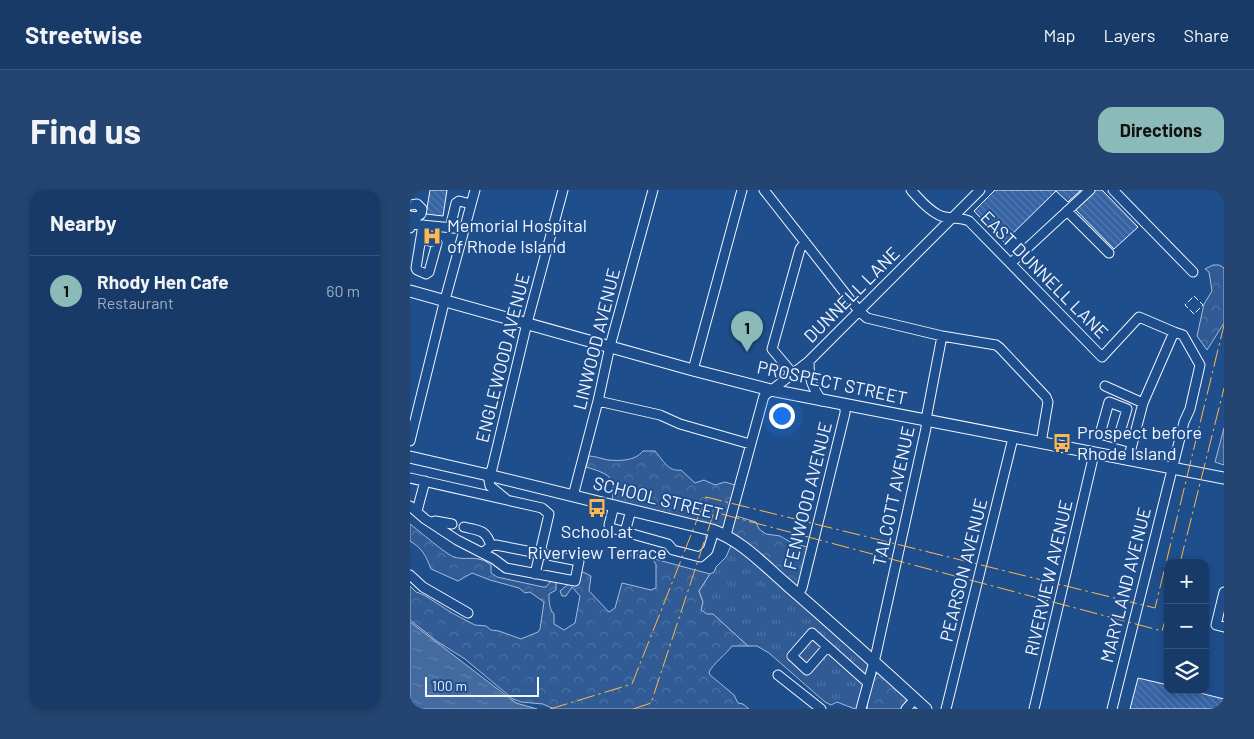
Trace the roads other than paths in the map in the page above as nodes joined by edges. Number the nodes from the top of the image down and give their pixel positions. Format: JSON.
{"nodes":[{"id":1,"x":475,"y":190,"type":"edge"},
{"id":2,"x":563,"y":190,"type":"edge"},
{"id":3,"x":653,"y":190,"type":"edge"},
{"id":4,"x":742,"y":190,"type":"edge"},
{"id":5,"x":764,"y":190,"type":"edge"},
{"id":6,"x":910,"y":190,"type":"edge"},
{"id":7,"x":980,"y":190,"type":"edge"},
{"id":8,"x":1090,"y":190,"type":"edge"},
{"id":9,"x":1113,"y":190,"type":"edge"},
{"id":10,"x":471,"y":204,"type":"junction"},
{"id":11,"x":410,"y":205,"type":"edge"},
{"id":12,"x":1067,"y":211,"type":"junction"},
{"id":13,"x":952,"y":218,"type":"junction"},
{"id":14,"x":411,"y":222,"type":"edge"},
{"id":15,"x":423,"y":225,"type":"junction"},
{"id":16,"x":450,"y":228,"type":"junction"},
{"id":17,"x":464,"y":229,"type":"junction"},
{"id":18,"x":421,"y":239,"type":"dead end"},
{"id":19,"x":805,"y":242,"type":"junction"},
{"id":20,"x":1109,"y":253,"type":"dead end"},
{"id":21,"x":1011,"y":263,"type":"junction"},
{"id":22,"x":1193,"y":272,"type":"dead end"},
{"id":23,"x":410,"y":291,"type":"edge"},
{"id":24,"x":444,"y":301,"type":"junction"},
{"id":25,"x":859,"y":312,"type":"junction"},
{"id":26,"x":527,"y":323,"type":"junction"},
{"id":27,"x":1174,"y":332,"type":"junction"},
{"id":28,"x":942,"y":336,"type":"junction"},
{"id":29,"x":610,"y":346,"type":"junction"},
{"id":30,"x":808,"y":362,"type":"junction"},
{"id":31,"x":693,"y":370,"type":"junction"},
{"id":32,"x":793,"y":374,"type":"junction"},
{"id":33,"x":1105,"y":386,"type":"dead end"},
{"id":34,"x":770,"y":390,"type":"junction"},
{"id":35,"x":598,"y":401,"type":"junction"},
{"id":36,"x":822,"y":401,"type":"junction"},
{"id":37,"x":1143,"y":403,"type":"junction"},
{"id":38,"x":845,"y":404,"type":"junction"},
{"id":39,"x":927,"y":420,"type":"junction"},
{"id":40,"x":1013,"y":438,"type":"junction"},
{"id":41,"x":1118,"y":439,"type":"dead end"},
{"id":42,"x":410,"y":441,"type":"edge"},
{"id":43,"x":1041,"y":443,"type":"junction"},
{"id":44,"x":1132,"y":443,"type":"junction"},
{"id":45,"x":750,"y":444,"type":"junction"},
{"id":46,"x":1094,"y":454,"type":"junction"},
{"id":47,"x":410,"y":457,"type":"edge"},
{"id":48,"x":1128,"y":460,"type":"junction"},
{"id":49,"x":1172,"y":468,"type":"junction"},
{"id":50,"x":488,"y":475,"type":"junction"},
{"id":51,"x":410,"y":478,"type":"edge"},
{"id":52,"x":1224,"y":478,"type":"edge"},
{"id":53,"x":425,"y":481,"type":"junction"},
{"id":54,"x":573,"y":496,"type":"junction"},
{"id":55,"x":507,"y":500,"type":"junction"},
{"id":56,"x":614,"y":506,"type":"junction"},
{"id":57,"x":413,"y":508,"type":"edge"},
{"id":58,"x":631,"y":510,"type":"junction"},
{"id":59,"x":430,"y":522,"type":"junction"},
{"id":60,"x":452,"y":524,"type":"dead end"},
{"id":61,"x":464,"y":527,"type":"dead end"},
{"id":62,"x":714,"y":531,"type":"junction"},
{"id":63,"x":626,"y":532,"type":"junction"},
{"id":64,"x":726,"y":535,"type":"junction"},
{"id":65,"x":491,"y":546,"type":"junction"},
{"id":66,"x":482,"y":553,"type":"junction"},
{"id":67,"x":540,"y":553,"type":"junction"},
{"id":68,"x":535,"y":574,"type":"junction"},
{"id":69,"x":410,"y":575,"type":"edge"},
{"id":70,"x":1224,"y":592,"type":"edge"},
{"id":71,"x":798,"y":594,"type":"junction"},
{"id":72,"x":468,"y":612,"type":"dead end"},
{"id":73,"x":1224,"y":627,"type":"edge"},
{"id":74,"x":827,"y":647,"type":"dead end"},
{"id":75,"x":874,"y":662,"type":"junction"},
{"id":76,"x":778,"y":675,"type":"dead end"},
{"id":77,"x":868,"y":683,"type":"junction"},
{"id":78,"x":915,"y":699,"type":"junction"},
{"id":79,"x":821,"y":709,"type":"edge"},
{"id":80,"x":861,"y":709,"type":"edge"},
{"id":81,"x":906,"y":709,"type":"edge"},
{"id":82,"x":926,"y":709,"type":"edge"},
{"id":83,"x":946,"y":709,"type":"edge"},
{"id":84,"x":1034,"y":709,"type":"edge"},
{"id":85,"x":1112,"y":709,"type":"edge"}],
"edges":[{"from":1,"to":10,"type":"street"},
{"from":2,"to":26,"type":"street","name":"ENGLEWOOD AVENUE"},
{"from":3,"to":29,"type":"street","name":"LINWOOD AVENUE"},
{"from":4,"to":31,"type":"street"},
{"from":5,"to":19,"type":"street"},
{"from":6,"to":13,"type":"street","name":"EAST DUNNELL LANE"},
{"from":7,"to":13,"type":"street","name":"DUNNELL LANE"},
{"from":8,"to":12,"type":"street"},
{"from":9,"to":22,"type":"street"},
{"from":10,"to":16,"type":"street"},
{"from":10,"to":17,"type":"street"},
{"from":11,"to":14,"type":"street"},
{"from":12,"to":20,"type":"street"},
{"from":12,"to":21,"type":"street"},
{"from":13,"to":21,"type":"street","name":"EAST DUNNELL LANE"},
{"from":13,"to":25,"type":"street","name":"DUNNELL LANE"},
{"from":14,"to":15,"type":"street"},
{"from":15,"to":16,"type":"street"},
{"from":15,"to":18,"type":"street"},
{"from":16,"to":17,"type":"street"},
{"from":17,"to":24,"type":"street"},
{"from":19,"to":25,"type":"street"},
{"from":19,"to":32,"type":"street"},
{"from":21,"to":27,"type":"street","name":"EAST DUNNELL LANE"},
{"from":23,"to":24,"type":"main road","name":"PROSPECT STREET"},
{"from":24,"to":26,"type":"main road","name":"PROSPECT STREET"},
{"from":24,"to":42,"type":"street"},
{"from":25,"to":28,"type":"street"},
{"from":25,"to":30,"type":"street","name":"DUNNELL LANE"},
{"from":26,"to":29,"type":"main road","name":"PROSPECT STREET"},
{"from":26,"to":50,"type":"street","name":"ENGLEWOOD AVENUE"},
{"from":27,"to":37,"type":"street"},
{"from":27,"to":49,"type":"street","name":"MARYLAND AVENUE"},
{"from":28,"to":39,"type":"street","name":"TALCOTT AVENUE"},
{"from":28,"to":43,"type":"street"},
{"from":29,"to":31,"type":"main road","name":"PROSPECT STREET"},
{"from":29,"to":35,"type":"street","name":"LINWOOD AVENUE"},
{"from":30,"to":32,"type":"street","name":"DUNNELL LANE"},
{"from":30,"to":36,"type":"street"},
{"from":31,"to":34,"type":"main road","name":"PROSPECT STREET"},
{"from":32,"to":34,"type":"street","name":"DUNNELL LANE"},
{"from":33,"to":37,"type":"street"},
{"from":34,"to":36,"type":"main road","name":"PROSPECT STREET"},
{"from":34,"to":45,"type":"street"},
{"from":35,"to":45,"type":"street"},
{"from":35,"to":54,"type":"street","name":"LINWOOD AVENUE"},
{"from":36,"to":38,"type":"main road","name":"PROSPECT STREET"},
{"from":37,"to":44,"type":"street"},
{"from":38,"to":39,"type":"main road","name":"PROSPECT STREET"},
{"from":38,"to":71,"type":"street","name":"FENWOOD AVENUE"},
{"from":39,"to":40,"type":"main road","name":"PROSPECT STREET"},
{"from":39,"to":75,"type":"street","name":"TALCOTT AVENUE"},
{"from":40,"to":43,"type":"main road","name":"PROSPECT STREET"},
{"from":40,"to":83,"type":"street","name":"PEARSON AVENUE"},
{"from":41,"to":44,"type":"street"},
{"from":43,"to":46,"type":"main road","name":"PROSPECT STREET"},
{"from":44,"to":48,"type":"street"},
{"from":45,"to":64,"type":"street"},
{"from":46,"to":48,"type":"main road","name":"PROSPECT STREET"},
{"from":46,"to":84,"type":"street","name":"RIVERVIEW AVENUE"},
{"from":47,"to":50,"type":"main road","name":"SCHOOL STREET"},
{"from":48,"to":49,"type":"main road","name":"PROSPECT STREET"},
{"from":49,"to":52,"type":"main road","name":"PROSPECT STREET"},
{"from":49,"to":85,"type":"street","name":"MARYLAND AVENUE"},
{"from":50,"to":54,"type":"main road","name":"SCHOOL STREET"},
{"from":50,"to":55,"type":"street"},
{"from":51,"to":53,"type":"street"},
{"from":53,"to":55,"type":"street"},
{"from":53,"to":57,"type":"street"},
{"from":54,"to":56,"type":"main road","name":"SCHOOL STREET"},
{"from":55,"to":67,"type":"street"},
{"from":56,"to":58,"type":"main road","name":"SCHOOL STREET"},
{"from":56,"to":63,"type":"street"},
{"from":57,"to":59,"type":"street"},
{"from":58,"to":62,"type":"main road","name":"SCHOOL STREET"},
{"from":58,"to":63,"type":"street"},
{"from":59,"to":60,"type":"street"},
{"from":59,"to":66,"type":"street"},
{"from":61,"to":65,"type":"street"},
{"from":62,"to":63,"type":"street"},
{"from":62,"to":64,"type":"main road","name":"SCHOOL STREET"},
{"from":64,"to":71,"type":"main road","name":"SCHOOL STREET"},
{"from":65,"to":66,"type":"street"},
{"from":65,"to":67,"type":"street"},
{"from":66,"to":68,"type":"street"},
{"from":67,"to":68,"type":"street"},
{"from":67,"to":68,"type":"street"},
{"from":69,"to":72,"type":"street"},
{"from":70,"to":73,"type":"street"},
{"from":71,"to":75,"type":"main road","name":"SCHOOL STREET"},
{"from":74,"to":77,"type":"street"},
{"from":75,"to":77,"type":"street","name":"TALCOTT AVENUE"},
{"from":75,"to":78,"type":"main road","name":"SCHOOL STREET"},
{"from":76,"to":79,"type":"street"},
{"from":77,"to":80,"type":"street","name":"TALCOTT AVENUE"},
{"from":78,"to":81,"type":"street"},
{"from":78,"to":82,"type":"main road","name":"SCHOOL STREET"}]}
